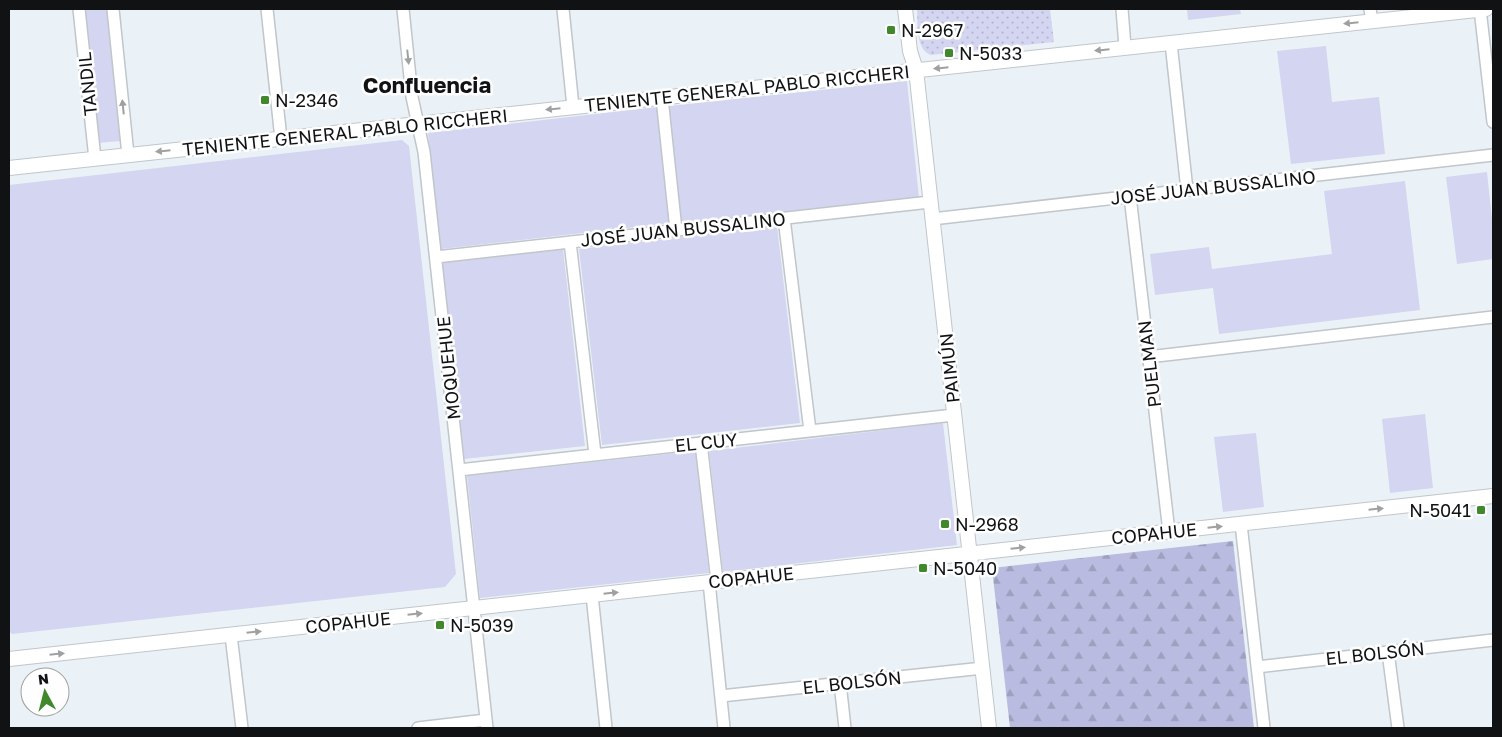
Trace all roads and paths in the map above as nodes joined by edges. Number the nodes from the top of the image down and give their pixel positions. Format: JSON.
{"nodes":[{"id":1,"x":78,"y":9,"type":"edge"},
{"id":2,"x":112,"y":9,"type":"edge"},
{"id":3,"x":267,"y":9,"type":"edge"},
{"id":4,"x":403,"y":9,"type":"edge"},
{"id":5,"x":563,"y":9,"type":"edge"},
{"id":6,"x":905,"y":9,"type":"edge"},
{"id":7,"x":1122,"y":9,"type":"edge"},
{"id":8,"x":1477,"y":9,"type":"edge"},
{"id":9,"x":1371,"y":15,"type":"edge"},
{"id":10,"x":1171,"y":43,"type":"junction"},
{"id":11,"x":1125,"y":48,"type":"junction"},
{"id":12,"x":916,"y":70,"type":"junction"},
{"id":13,"x":662,"y":98,"type":"junction"},
{"id":14,"x":573,"y":107,"type":"junction"},
{"id":15,"x":1493,"y":122,"type":"edge"},
{"id":16,"x":418,"y":123,"type":"junction"},
{"id":17,"x":281,"y":139,"type":"junction"},
{"id":18,"x":128,"y":155,"type":"junction"},
{"id":19,"x":1493,"y":155,"type":"edge"},
{"id":20,"x":95,"y":158,"type":"junction"},
{"id":21,"x":9,"y":168,"type":"edge"},
{"id":22,"x":1187,"y":190,"type":"junction"},
{"id":23,"x":1130,"y":196,"type":"junction"},
{"id":24,"x":930,"y":202,"type":"junction"},
{"id":25,"x":784,"y":218,"type":"junction"},
{"id":26,"x":932,"y":219,"type":"junction"},
{"id":27,"x":676,"y":230,"type":"junction"},
{"id":28,"x":570,"y":242,"type":"junction"},
{"id":29,"x":436,"y":257,"type":"junction"},
{"id":30,"x":1493,"y":317,"type":"edge"},
{"id":31,"x":1148,"y":357,"type":"junction"},
{"id":32,"x":954,"y":414,"type":"junction"},
{"id":33,"x":810,"y":431,"type":"junction"},
{"id":34,"x":701,"y":443,"type":"junction"},
{"id":35,"x":596,"y":454,"type":"junction"},
{"id":36,"x":459,"y":470,"type":"junction"},
{"id":37,"x":1493,"y":496,"type":"edge"},
{"id":38,"x":1241,"y":524,"type":"junction"},
{"id":39,"x":1169,"y":532,"type":"junction"},
{"id":40,"x":970,"y":553,"type":"junction"},
{"id":41,"x":713,"y":581,"type":"junction"},
{"id":42,"x":592,"y":595,"type":"junction"},
{"id":43,"x":474,"y":608,"type":"junction"},
{"id":44,"x":231,"y":635,"type":"junction"},
{"id":45,"x":1493,"y":640,"type":"edge"},
{"id":46,"x":1388,"y":652,"type":"junction"},
{"id":47,"x":9,"y":659,"type":"edge"},
{"id":48,"x":1257,"y":666,"type":"junction"},
{"id":49,"x":983,"y":668,"type":"junction"},
{"id":50,"x":840,"y":683,"type":"junction"},
{"id":51,"x":721,"y":696,"type":"junction"},
{"id":52,"x":486,"y":724,"type":"edge"},
{"id":53,"x":242,"y":728,"type":"edge"},
{"id":54,"x":418,"y":728,"type":"edge"},
{"id":55,"x":606,"y":728,"type":"edge"},
{"id":56,"x":724,"y":728,"type":"edge"},
{"id":57,"x":845,"y":728,"type":"edge"},
{"id":58,"x":989,"y":728,"type":"edge"},
{"id":59,"x":1264,"y":728,"type":"edge"},
{"id":60,"x":1398,"y":728,"type":"edge"}],
"edges":[{"from":1,"to":20,"type":"street","name":"TANDIL"},
{"from":18,"to":2,"type":"street","name":"TANDIL","one_way":true},
{"from":3,"to":17,"type":"street"},
{"from":4,"to":16,"type":"street","name":"MOQUEHUE","one_way":true},
{"from":5,"to":14,"type":"street"},
{"from":6,"to":12,"type":"street","name":"PAIMÚN"},
{"from":7,"to":11,"type":"street"},
{"from":8,"to":9,"type":"street","name":"TENIENTE GENERAL PABLO RICCHERI"},
{"from":8,"to":15,"type":"street"},
{"from":9,"to":10,"type":"street","name":"TENIENTE GENERAL PABLO RICCHERI","one_way":true},
{"from":10,"to":11,"type":"street","name":"TENIENTE GENERAL PABLO RICCHERI"},
{"from":10,"to":22,"type":"street"},
{"from":11,"to":12,"type":"street","name":"TENIENTE GENERAL PABLO RICCHERI","one_way":true},
{"from":12,"to":13,"type":"street","name":"TENIENTE GENERAL PABLO RICCHERI"},
{"from":12,"to":24,"type":"street","name":"PAIMÚN"},
{"from":13,"to":14,"type":"street","name":"TENIENTE GENERAL PABLO RICCHERI"},
{"from":13,"to":27,"type":"street"},
{"from":14,"to":16,"type":"street","name":"TENIENTE GENERAL PABLO RICCHERI","one_way":true},
{"from":16,"to":17,"type":"street","name":"TENIENTE GENERAL PABLO RICCHERI"},
{"from":16,"to":29,"type":"street","name":"MOQUEHUE"},
{"from":17,"to":18,"type":"street","name":"TENIENTE GENERAL PABLO RICCHERI","one_way":true},
{"from":18,"to":20,"type":"street","name":"TENIENTE GENERAL PABLO RICCHERI"},
{"from":19,"to":22,"type":"street","name":"JOSÉ JUAN BUSSALINO"},
{"from":20,"to":21,"type":"street","name":"TENIENTE GENERAL PABLO RICCHERI"},
{"from":22,"to":23,"type":"street","name":"JOSÉ JUAN BUSSALINO"},
{"from":23,"to":26,"type":"street","name":"JOSÉ JUAN BUSSALINO"},
{"from":23,"to":31,"type":"street","name":"PUELMAN"},
{"from":24,"to":25,"type":"street","name":"JOSÉ JUAN BUSSALINO"},
{"from":24,"to":26,"type":"street","name":"PAIMÚN"},
{"from":25,"to":27,"type":"street","name":"JOSÉ JUAN BUSSALINO"},
{"from":25,"to":33,"type":"street"},
{"from":26,"to":32,"type":"street","name":"PAIMÚN"},
{"from":27,"to":28,"type":"street","name":"JOSÉ JUAN BUSSALINO"},
{"from":28,"to":29,"type":"street","name":"JOSÉ JUAN BUSSALINO"},
{"from":28,"to":35,"type":"street"},
{"from":29,"to":36,"type":"street","name":"MOQUEHUE"},
{"from":30,"to":31,"type":"street"},
{"from":31,"to":39,"type":"street","name":"PUELMAN"},
{"from":32,"to":33,"type":"street","name":"EL CUY"},
{"from":32,"to":40,"type":"street","name":"PAIMÚN"},
{"from":33,"to":34,"type":"street","name":"EL CUY"},
{"from":34,"to":35,"type":"street","name":"EL CUY"},
{"from":34,"to":41,"type":"street"},
{"from":35,"to":36,"type":"street","name":"EL CUY"},
{"from":36,"to":43,"type":"street","name":"MOQUEHUE"},
{"from":38,"to":37,"type":"street","name":"COPAHUE","one_way":true},
{"from":39,"to":38,"type":"street","name":"COPAHUE","one_way":true},
{"from":38,"to":48,"type":"street"},
{"from":40,"to":39,"type":"street","name":"COPAHUE","one_way":true},
{"from":40,"to":41,"type":"street","name":"COPAHUE"},
{"from":40,"to":49,"type":"street","name":"PAIMÚN"},
{"from":42,"to":41,"type":"street","name":"COPAHUE","one_way":true},
{"from":41,"to":51,"type":"street"},
{"from":42,"to":43,"type":"street","name":"COPAHUE"},
{"from":42,"to":55,"type":"street"},
{"from":44,"to":43,"type":"street","name":"COPAHUE","one_way":true},
{"from":43,"to":52,"type":"street","name":"MOQUEHUE"},
{"from":47,"to":44,"type":"street","name":"COPAHUE","one_way":true},
{"from":44,"to":53,"type":"street"},
{"from":45,"to":46,"type":"street","name":"EL BOLSÓN"},
{"from":46,"to":48,"type":"street","name":"EL BOLSÓN"},
{"from":46,"to":60,"type":"street"},
{"from":48,"to":59,"type":"street"},
{"from":49,"to":50,"type":"street","name":"EL BOLSÓN"},
{"from":49,"to":58,"type":"street","name":"PAIMÚN"},
{"from":50,"to":51,"type":"street","name":"EL BOLSÓN"},
{"from":50,"to":57,"type":"street"},
{"from":51,"to":56,"type":"street"},
{"from":52,"to":54,"type":"street"}]}
